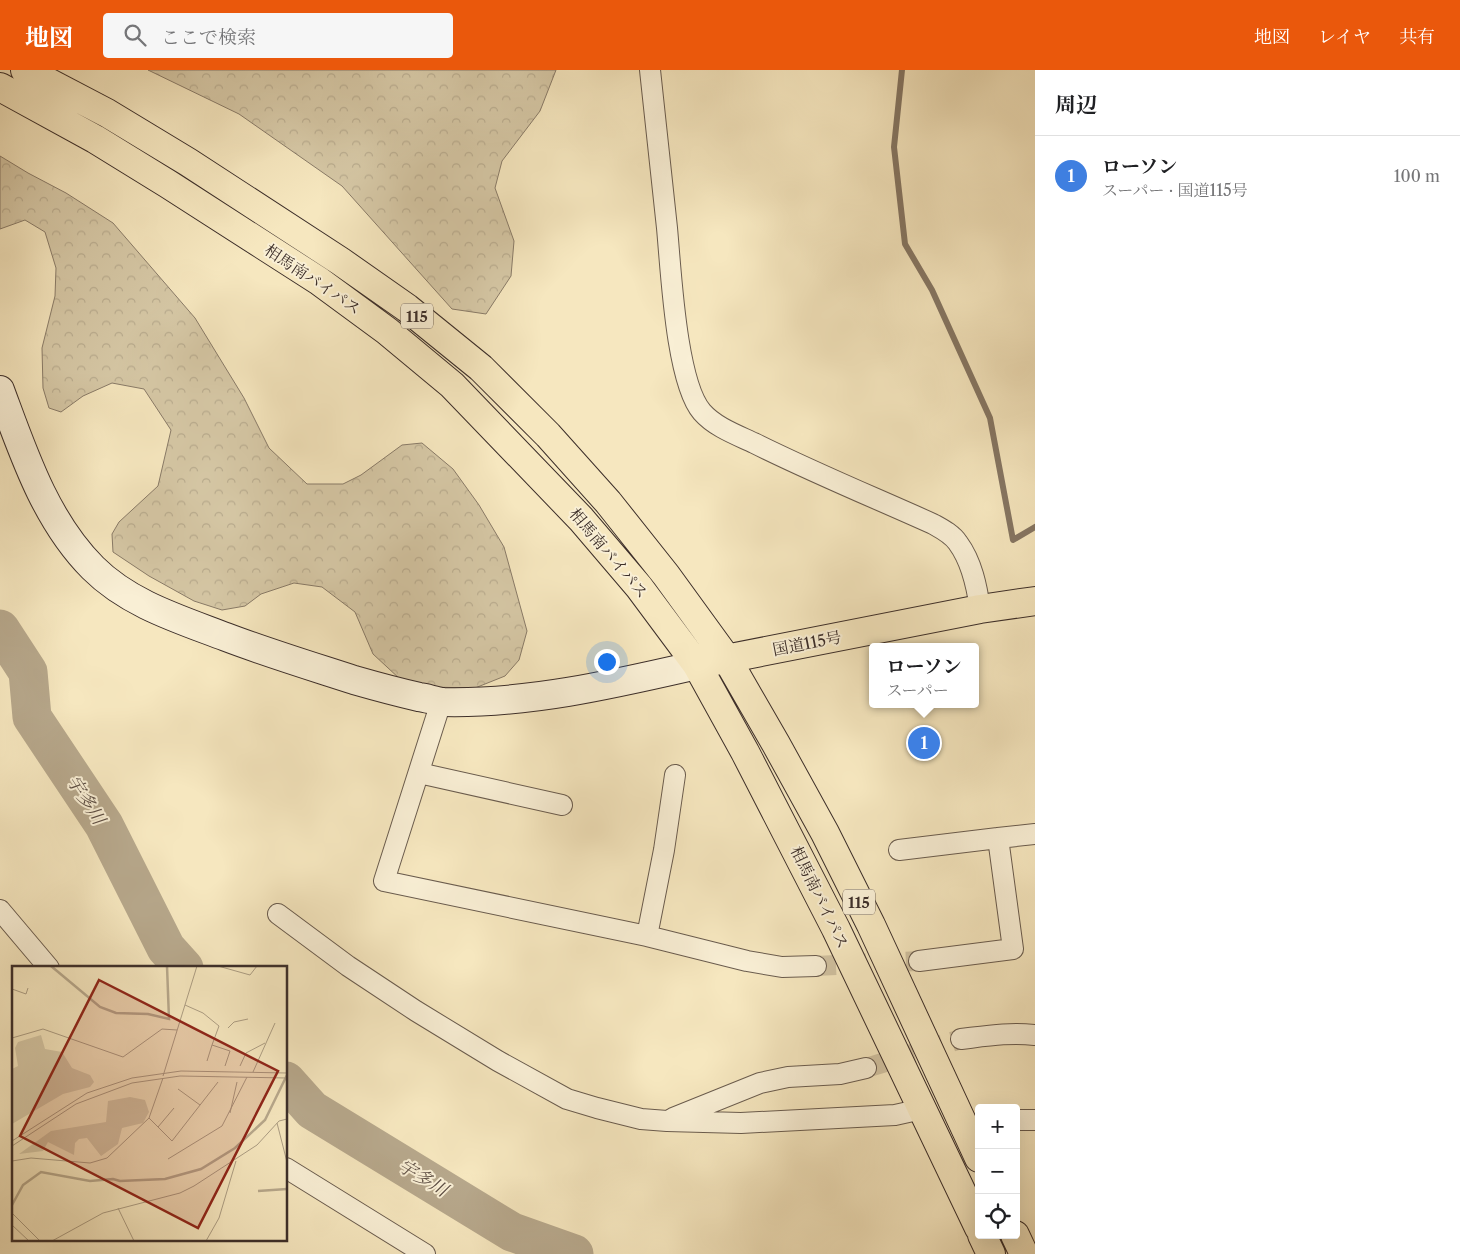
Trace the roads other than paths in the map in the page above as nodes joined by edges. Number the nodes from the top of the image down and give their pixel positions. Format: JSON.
{"nodes":[{"id":1,"x":25,"y":70,"type":"edge"},
{"id":2,"x":650,"y":70,"type":"edge"},
{"id":3,"x":0,"y":87,"type":"edge"},
{"id":4,"x":0,"y":390,"type":"edge"},
{"id":5,"x":1035,"y":601,"type":"edge"},
{"id":6,"x":980,"y":610,"type":"junction"},
{"id":7,"x":727,"y":659,"type":"junction"},
{"id":8,"x":697,"y":665,"type":"junction"},
{"id":9,"x":442,"y":702,"type":"junction"},
{"id":10,"x":419,"y":773,"type":"junction"},
{"id":11,"x":675,"y":774,"type":"dead end"},
{"id":12,"x":562,"y":805,"type":"dead end"},
{"id":13,"x":1035,"y":834,"type":"edge"},
{"id":14,"x":998,"y":838,"type":"junction"},
{"id":15,"x":899,"y":850,"type":"dead end"},
{"id":16,"x":0,"y":910,"type":"edge"},
{"id":17,"x":278,"y":914,"type":"dead end"},
{"id":18,"x":647,"y":936,"type":"junction"},
{"id":19,"x":919,"y":961,"type":"tunnel mouth"},
{"id":20,"x":47,"y":966,"type":"edge"},
{"id":21,"x":816,"y":966,"type":"tunnel mouth"},
{"id":22,"x":1035,"y":1035,"type":"edge"},
{"id":23,"x":962,"y":1039,"type":"tunnel mouth"},
{"id":24,"x":866,"y":1068,"type":"tunnel mouth"},
{"id":25,"x":922,"y":1109,"type":"junction"},
{"id":26,"x":1020,"y":1120,"type":"edge"},
{"id":27,"x":1035,"y":1120,"type":"edge"},
{"id":28,"x":667,"y":1121,"type":"junction"},
{"id":29,"x":971,"y":1124,"type":"edge"},
{"id":30,"x":977,"y":1149,"type":"edge"},
{"id":31,"x":288,"y":1169,"type":"edge"},
{"id":32,"x":975,"y":1220,"type":"edge"},
{"id":33,"x":984,"y":1239,"type":"edge"},
{"id":34,"x":1017,"y":1239,"type":"edge"},
{"id":35,"x":425,"y":1254,"type":"edge"},
{"id":36,"x":991,"y":1254,"type":"edge"},
{"id":37,"x":1024,"y":1254,"type":"edge"}],
"edges":[{"from":1,"to":7,"type":"highway","name":"相馬南バイパス","number":"115"},
{"from":2,"to":6,"type":"street"},
{"from":3,"to":8,"type":"highway","name":"相馬南バイパス","number":"115"},
{"from":4,"to":9,"type":"street"},
{"from":5,"to":6,"type":"highway","name":"国道115号"},
{"from":6,"to":7,"type":"highway","name":"国道115号"},
{"from":7,"to":8,"type":"highway","name":"国道115号"},
{"from":7,"to":29,"type":"highway","name":"相馬南バイパス","number":"115"},
{"from":8,"to":9,"type":"street"},
{"from":8,"to":25,"type":"highway","name":"相馬南バイパス","number":"115"},
{"from":9,"to":10,"type":"street"},
{"from":10,"to":12,"type":"street"},
{"from":10,"to":18,"type":"street"},
{"from":11,"to":18,"type":"street"},
{"from":13,"to":14,"type":"street"},
{"from":14,"to":15,"type":"street"},
{"from":14,"to":19,"type":"street"},
{"from":16,"to":20,"type":"street"},
{"from":17,"to":28,"type":"street"},
{"from":18,"to":21,"type":"street"},
{"from":22,"to":23,"type":"street"},
{"from":24,"to":28,"type":"street"},
{"from":25,"to":28,"type":"street"},
{"from":25,"to":32,"type":"highway","name":"相馬南バイパス","number":"115"},
{"from":26,"to":27,"type":"street"},
{"from":29,"to":30,"type":"highway","name":"相馬南バイパス","number":"115"},
{"from":31,"to":35,"type":"street"},
{"from":33,"to":36,"type":"highway"},
{"from":34,"to":37,"type":"highway"}]}
